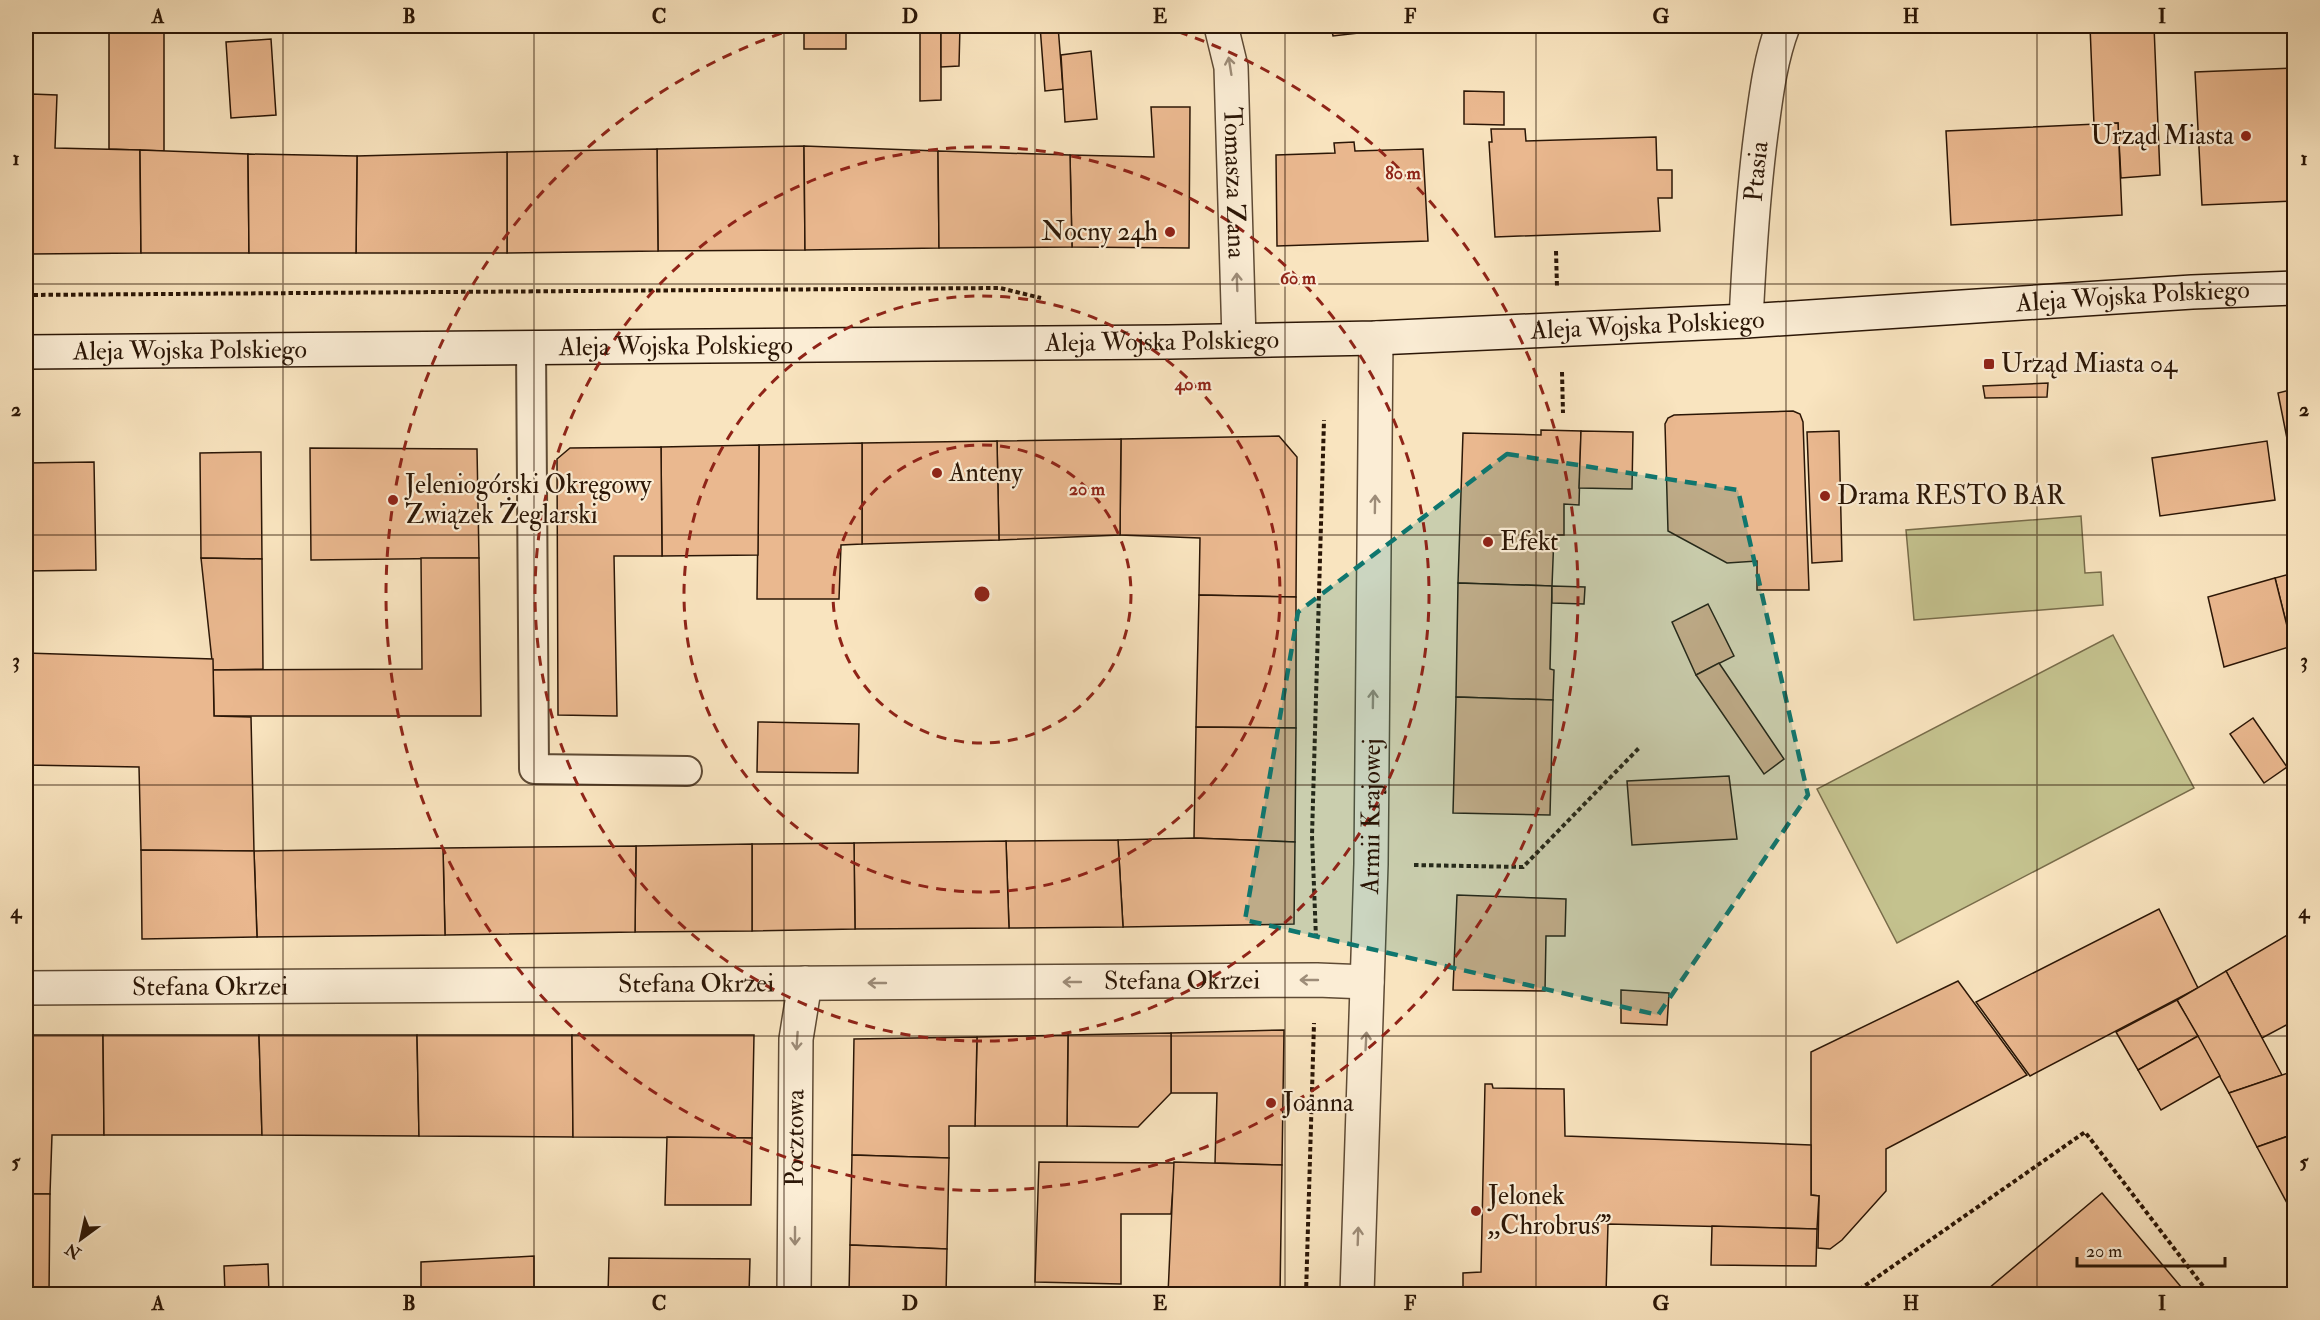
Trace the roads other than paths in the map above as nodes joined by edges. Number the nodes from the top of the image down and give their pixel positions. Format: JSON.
{"nodes":[{"id":1,"x":1221,"y":26,"type":"edge"},
{"id":2,"x":1783,"y":26,"type":"edge"},
{"id":3,"x":2295,"y":288,"type":"edge"},
{"id":4,"x":1746,"y":321,"type":"junction"},
{"id":5,"x":1376,"y":338,"type":"junction"},
{"id":6,"x":1239,"y":340,"type":"junction"},
{"id":7,"x":531,"y":347,"type":"junction"},
{"id":8,"x":26,"y":352,"type":"edge"},
{"id":9,"x":687,"y":771,"type":"dead end"},
{"id":10,"x":1367,"y":982,"type":"junction"},
{"id":11,"x":805,"y":983,"type":"junction"},
{"id":12,"x":26,"y":988,"type":"edge"},
{"id":13,"x":794,"y":1294,"type":"edge"},
{"id":14,"x":1357,"y":1294,"type":"edge"}],
"edges":[{"from":6,"to":1,"type":"street","name":"Tomasza Zana","one_way":true},
{"from":2,"to":4,"type":"street","name":"Ptasia"},
{"from":3,"to":4,"type":"street","name":"Aleja Wojska Polskiego"},
{"from":4,"to":5,"type":"street","name":"Aleja Wojska Polskiego"},
{"from":5,"to":6,"type":"street","name":"Aleja Wojska Polskiego"},
{"from":10,"to":5,"type":"street","name":"Armii Krajowej","one_way":true},
{"from":6,"to":7,"type":"street","name":"Aleja Wojska Polskiego"},
{"from":7,"to":8,"type":"street","name":"Aleja Wojska Polskiego"},
{"from":7,"to":9,"type":"lane"},
{"from":10,"to":11,"type":"street","name":"Stefana Okrzei","one_way":true},
{"from":14,"to":10,"type":"street","name":"Armii Krajowej","one_way":true},
{"from":11,"to":12,"type":"street","name":"Stefana Okrzei"},
{"from":11,"to":13,"type":"street","name":"Pocztowa","one_way":true}]}
